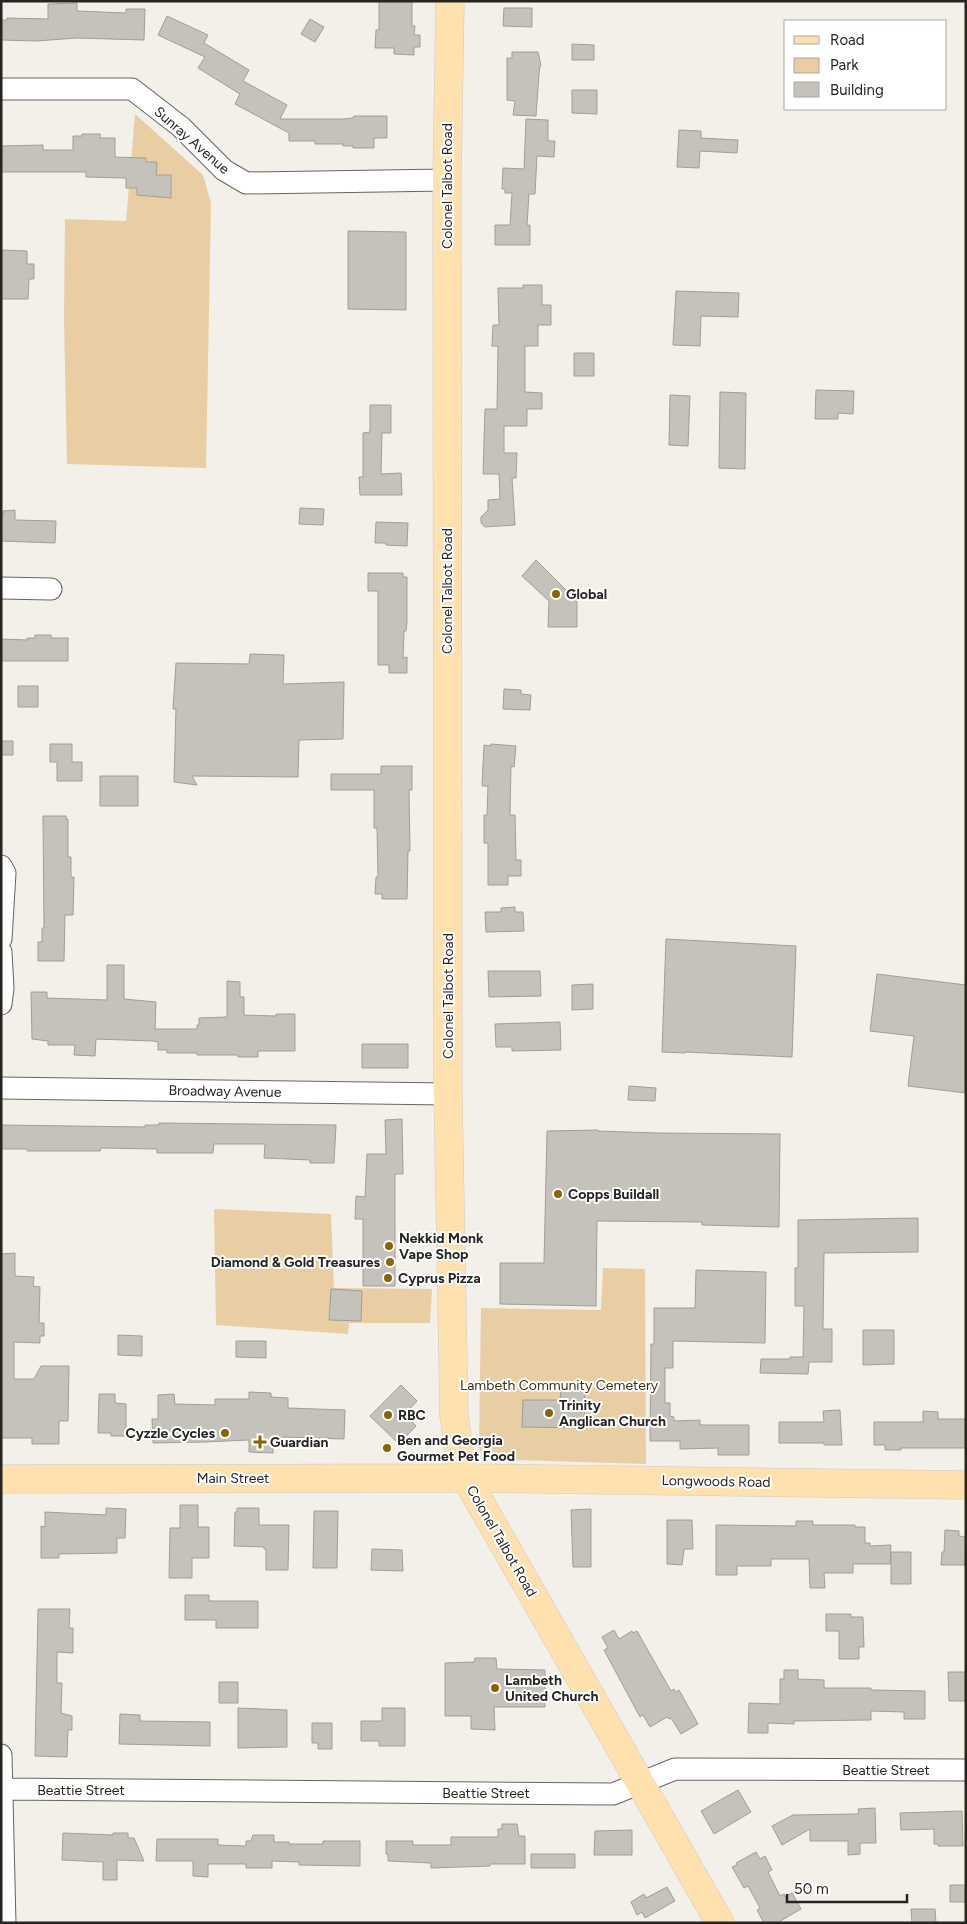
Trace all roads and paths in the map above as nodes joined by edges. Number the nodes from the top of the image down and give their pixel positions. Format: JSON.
{"nodes":[{"id":1,"x":450,"y":1,"type":"edge"},
{"id":2,"x":1,"y":89,"type":"edge"},
{"id":3,"x":446,"y":180,"type":"junction"},
{"id":4,"x":1,"y":588,"type":"edge"},
{"id":5,"x":51,"y":589,"type":"dead end"},
{"id":6,"x":1,"y":866,"type":"edge"},
{"id":7,"x":1,"y":939,"type":"edge"},
{"id":8,"x":1,"y":952,"type":"edge"},
{"id":9,"x":1,"y":1004,"type":"edge"},
{"id":10,"x":1,"y":1088,"type":"edge"},
{"id":11,"x":448,"y":1094,"type":"junction"},
{"id":12,"x":466,"y":1478,"type":"junction"},
{"id":13,"x":1,"y":1479,"type":"edge"},
{"id":14,"x":966,"y":1485,"type":"edge"},
{"id":15,"x":1,"y":1755,"type":"edge"},
{"id":16,"x":966,"y":1770,"type":"edge"},
{"id":17,"x":641,"y":1783,"type":"junction"},
{"id":18,"x":2,"y":1789,"type":"edge"},
{"id":19,"x":5,"y":1923,"type":"edge"},
{"id":20,"x":720,"y":1923,"type":"edge"}],
"edges":[{"from":1,"to":3,"type":"main road","name":"Colonel Talbot Road"},
{"from":2,"to":3,"type":"street","name":"Sunray Avenue"},
{"from":3,"to":11,"type":"main road","name":"Colonel Talbot Road"},
{"from":4,"to":5,"type":"street"},
{"from":6,"to":7,"type":"street"},
{"from":8,"to":9,"type":"street"},
{"from":10,"to":11,"type":"street","name":"Broadway Avenue"},
{"from":11,"to":12,"type":"main road","name":"Colonel Talbot Road"},
{"from":12,"to":13,"type":"main road","name":"Main Street"},
{"from":12,"to":14,"type":"main road","name":"Longwoods Road"},
{"from":12,"to":17,"type":"main road","name":"Colonel Talbot Road"},
{"from":15,"to":18,"type":"street"},
{"from":16,"to":17,"type":"street","name":"Beattie Street"},
{"from":17,"to":18,"type":"street","name":"Beattie Street"},
{"from":17,"to":20,"type":"main road","name":"Colonel Talbot Road"},
{"from":18,"to":19,"type":"street"}]}
